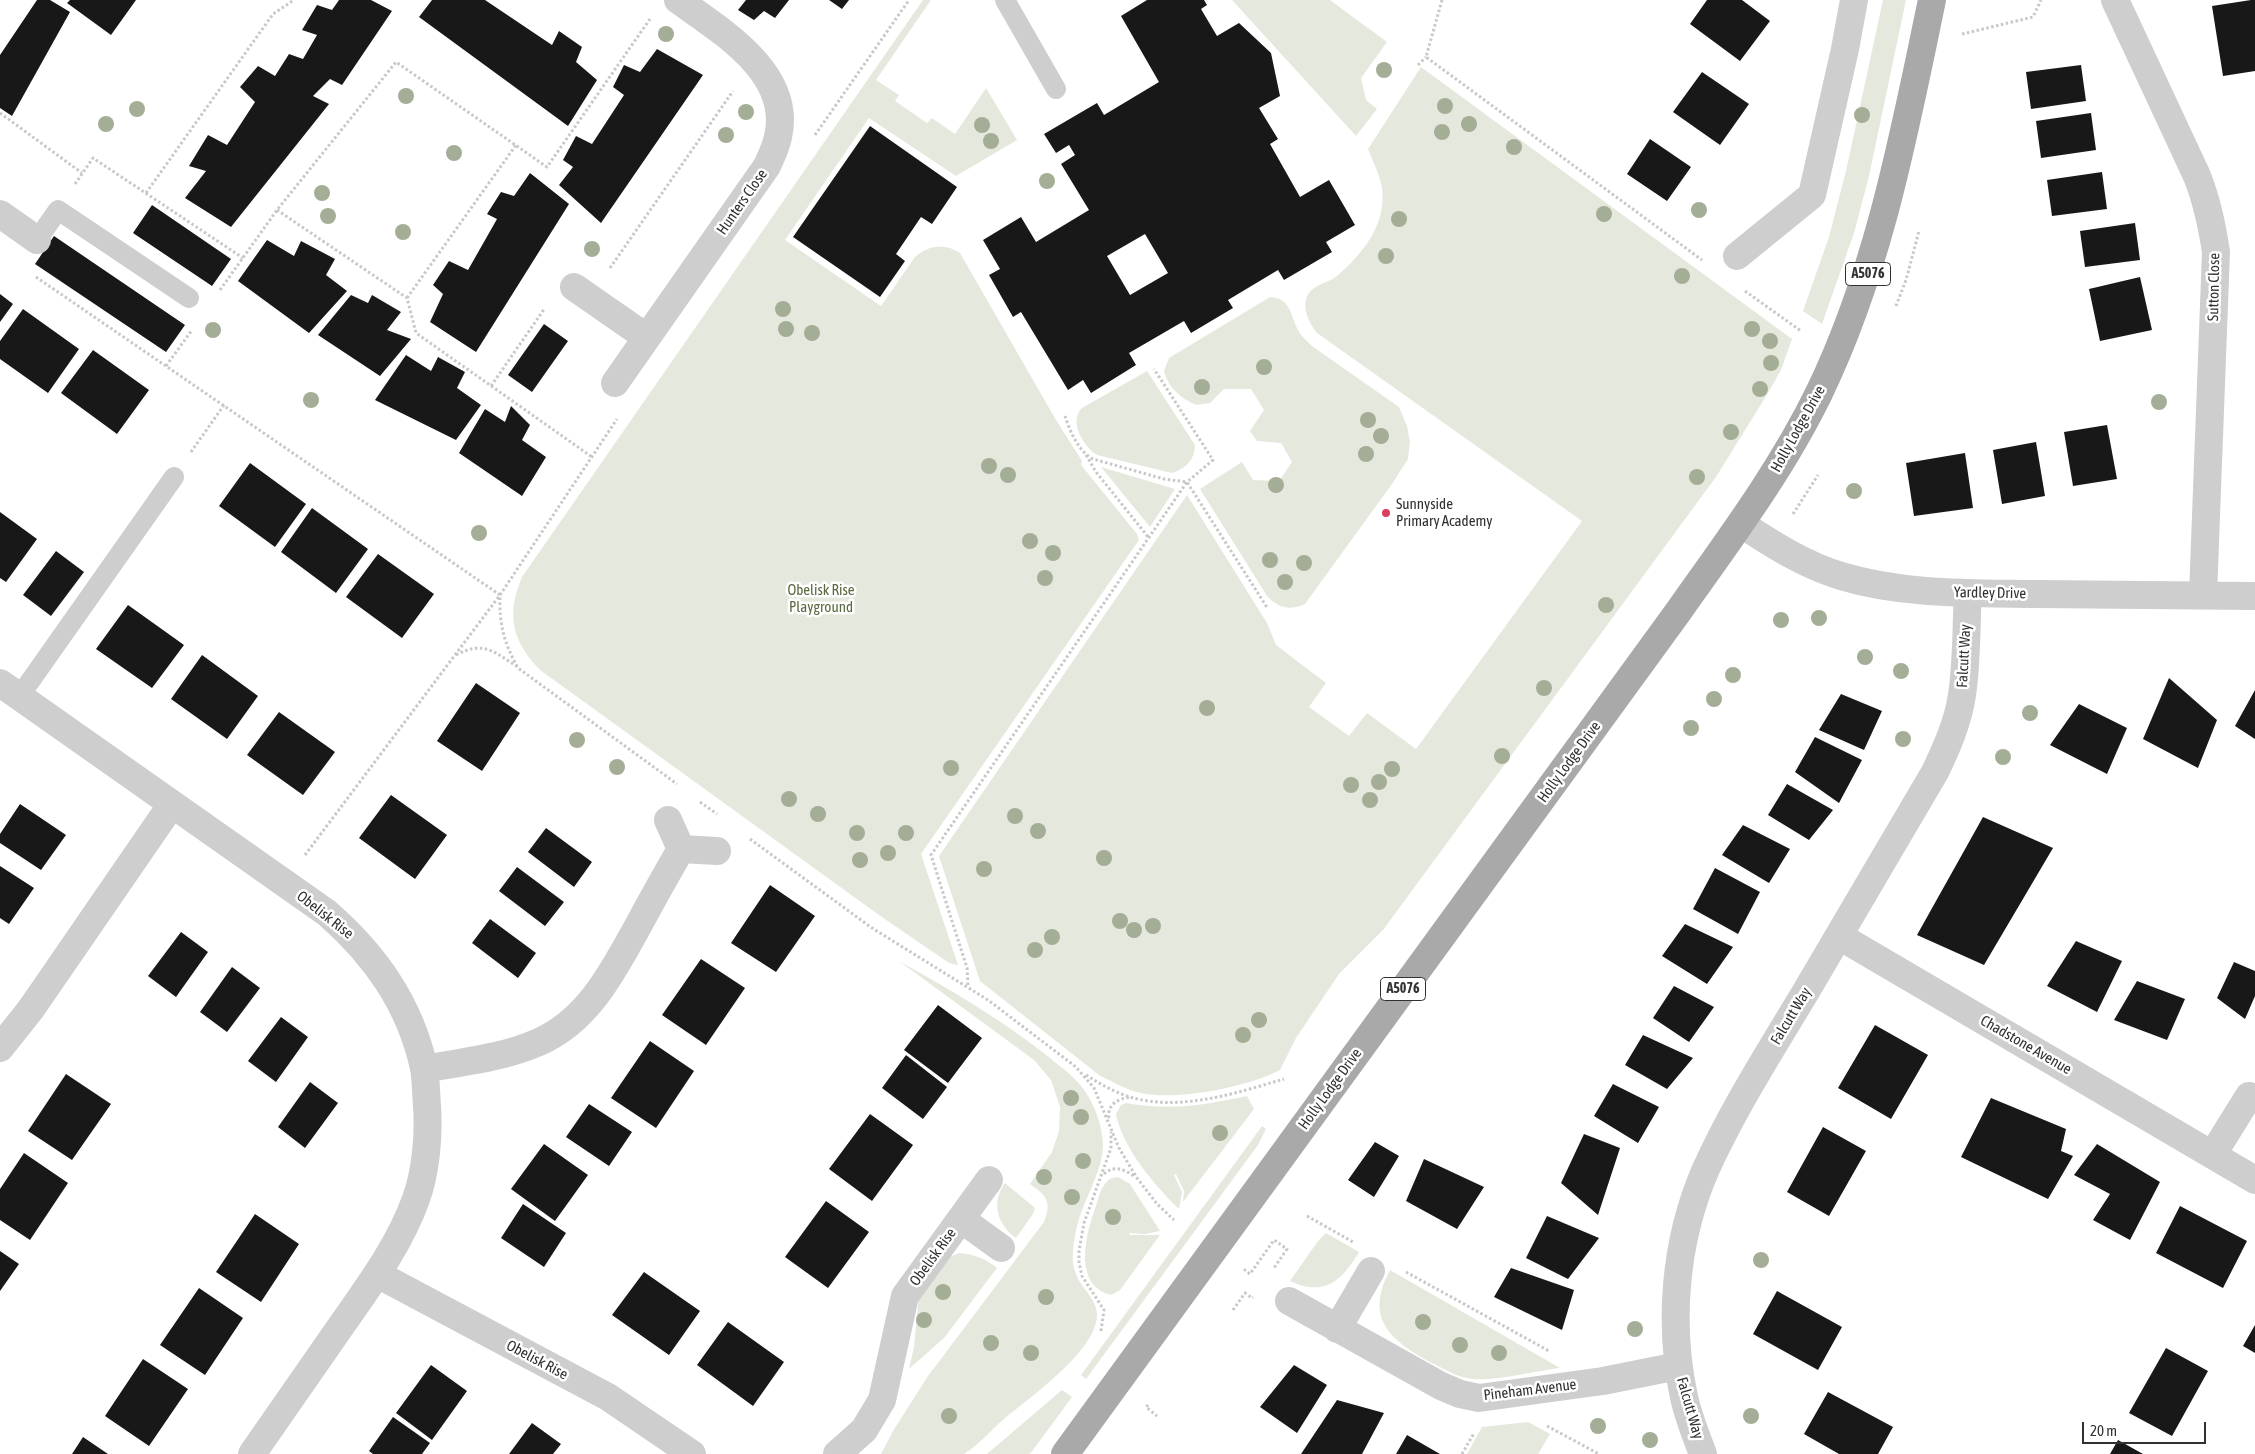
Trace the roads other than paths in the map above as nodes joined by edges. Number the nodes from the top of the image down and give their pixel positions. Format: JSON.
{"nodes":[{"id":1,"x":678,"y":0,"type":"edge"},
{"id":2,"x":1005,"y":0,"type":"edge"},
{"id":3,"x":1854,"y":0,"type":"edge"},
{"id":4,"x":1932,"y":0,"type":"edge"},
{"id":5,"x":2115,"y":0,"type":"edge"},
{"id":6,"x":1056,"y":89,"type":"dead end"},
{"id":7,"x":0,"y":214,"type":"edge"},
{"id":8,"x":37,"y":240,"type":"joint"},
{"id":9,"x":1737,"y":256,"type":"dead end"},
{"id":10,"x":582,"y":292,"type":"road end"},
{"id":11,"x":189,"y":298,"type":"dead end"},
{"id":12,"x":646,"y":337,"type":"junction"},
{"id":13,"x":615,"y":383,"type":"dead end"},
{"id":14,"x":174,"y":477,"type":"dead end"},
{"id":15,"x":1740,"y":524,"type":"junction"},
{"id":16,"x":1968,"y":593,"type":"junction"},
{"id":17,"x":2203,"y":595,"type":"junction"},
{"id":18,"x":2255,"y":596,"type":"edge"},
{"id":19,"x":10,"y":690,"type":"edge"},
{"id":20,"x":172,"y":804,"type":"junction"},
{"id":21,"x":668,"y":820,"type":"dead end"},
{"id":22,"x":680,"y":849,"type":"junction"},
{"id":23,"x":717,"y":851,"type":"dead end"},
{"id":24,"x":1839,"y":936,"type":"junction"},
{"id":25,"x":0,"y":1048,"type":"edge"},
{"id":26,"x":424,"y":1069,"type":"junction"},
{"id":27,"x":2249,"y":1096,"type":"dead end"},
{"id":28,"x":2213,"y":1154,"type":"junction"},
{"id":29,"x":988,"y":1180,"type":"dead end"},
{"id":30,"x":2255,"y":1180,"type":"edge"},
{"id":31,"x":961,"y":1219,"type":"junction"},
{"id":32,"x":1001,"y":1248,"type":"dead end"},
{"id":33,"x":1370,"y":1271,"type":"dead end"},
{"id":34,"x":377,"y":1274,"type":"junction"},
{"id":35,"x":1289,"y":1301,"type":"dead end"},
{"id":36,"x":1337,"y":1329,"type":"junction"},
{"id":37,"x":1678,"y":1366,"type":"junction"},
{"id":38,"x":252,"y":1454,"type":"edge"},
{"id":39,"x":692,"y":1454,"type":"edge"},
{"id":40,"x":837,"y":1454,"type":"edge"},
{"id":41,"x":1064,"y":1454,"type":"edge"},
{"id":42,"x":1703,"y":1454,"type":"edge"}],
"edges":[{"from":1,"to":12,"type":"street","name":"Hunters Close"},
{"from":2,"to":6,"type":"lane"},
{"from":3,"to":9,"type":"street"},
{"from":4,"to":15,"type":"main road","name":"Holly Lodge Drive","number":"A5076"},
{"from":5,"to":17,"type":"street","name":"Sutton Close"},
{"from":7,"to":8,"type":"street"},
{"from":8,"to":11,"type":"lane"},
{"from":10,"to":12,"type":"street"},
{"from":12,"to":13,"type":"street","name":"Hunters Close"},
{"from":14,"to":19,"type":"lane"},
{"from":15,"to":16,"type":"street","name":"Yardley Drive"},
{"from":15,"to":41,"type":"main road","name":"Holly Lodge Drive","number":"A5076"},
{"from":16,"to":17,"type":"street","name":"Yardley Drive"},
{"from":16,"to":24,"type":"street","name":"Falcutt Way"},
{"from":17,"to":18,"type":"street","name":"Yardley Drive"},
{"from":19,"to":20,"type":"street","name":"Obelisk Rise"},
{"from":20,"to":25,"type":"street"},
{"from":20,"to":26,"type":"street","name":"Obelisk Rise"},
{"from":21,"to":22,"type":"street"},
{"from":22,"to":23,"type":"street"},
{"from":22,"to":26,"type":"street"},
{"from":24,"to":28,"type":"street","name":"Chadstone Avenue"},
{"from":24,"to":37,"type":"street","name":"Falcutt Way"},
{"from":26,"to":34,"type":"street","name":"Obelisk Rise"},
{"from":27,"to":28,"type":"street"},
{"from":28,"to":30,"type":"street","name":"Chadstone Avenue"},
{"from":29,"to":31,"type":"street","name":"Obelisk Rise"},
{"from":31,"to":32,"type":"street","name":"Obelisk Rise"},
{"from":31,"to":40,"type":"street","name":"Obelisk Rise"},
{"from":33,"to":36,"type":"street"},
{"from":34,"to":38,"type":"street","name":"Obelisk Rise"},
{"from":34,"to":39,"type":"street","name":"Obelisk Rise"},
{"from":35,"to":36,"type":"street","name":"Pineham Avenue"},
{"from":36,"to":37,"type":"street","name":"Pineham Avenue"},
{"from":37,"to":42,"type":"street","name":"Falcutt Way"}]}
